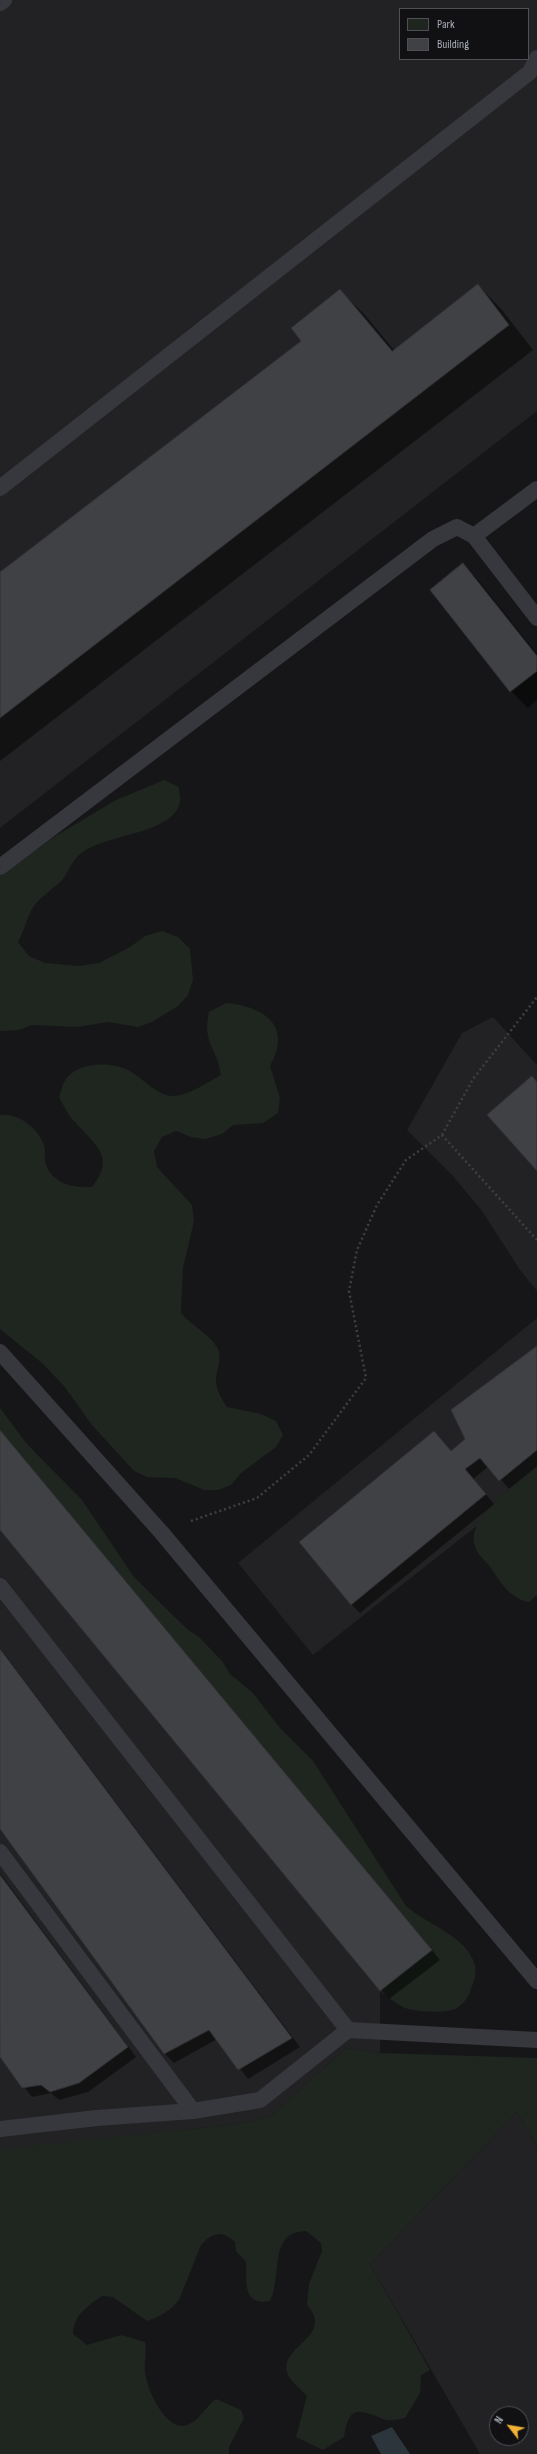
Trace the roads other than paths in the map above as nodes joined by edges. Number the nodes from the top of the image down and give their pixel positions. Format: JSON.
{"nodes":[{"id":1,"x":4,"y":0,"type":"edge"},
{"id":2,"x":0,"y":3,"type":"edge"},
{"id":3,"x":537,"y":58,"type":"edge"},
{"id":4,"x":0,"y":488,"type":"edge"},
{"id":5,"x":537,"y":489,"type":"edge"},
{"id":6,"x":474,"y":536,"type":"junction"},
{"id":7,"x":537,"y":618,"type":"edge"},
{"id":8,"x":0,"y":867,"type":"edge"},
{"id":9,"x":0,"y":1352,"type":"edge"},
{"id":10,"x":0,"y":1586,"type":"edge"},
{"id":11,"x":0,"y":1852,"type":"edge"},
{"id":12,"x":537,"y":1981,"type":"edge"},
{"id":13,"x":348,"y":2030,"type":"junction"},
{"id":14,"x":537,"y":2040,"type":"edge"},
{"id":15,"x":193,"y":2111,"type":"junction"},
{"id":16,"x":2,"y":2126,"type":"edge"}],
"edges":[{"from":1,"to":2,"type":"lane"},
{"from":3,"to":4,"type":"lane"},
{"from":5,"to":6,"type":"lane"},
{"from":6,"to":7,"type":"lane"},
{"from":6,"to":8,"type":"lane"},
{"from":9,"to":12,"type":"lane"},
{"from":10,"to":13,"type":"lane"},
{"from":11,"to":15,"type":"lane"},
{"from":13,"to":14,"type":"lane"},
{"from":13,"to":15,"type":"lane"},
{"from":15,"to":16,"type":"lane"}]}
